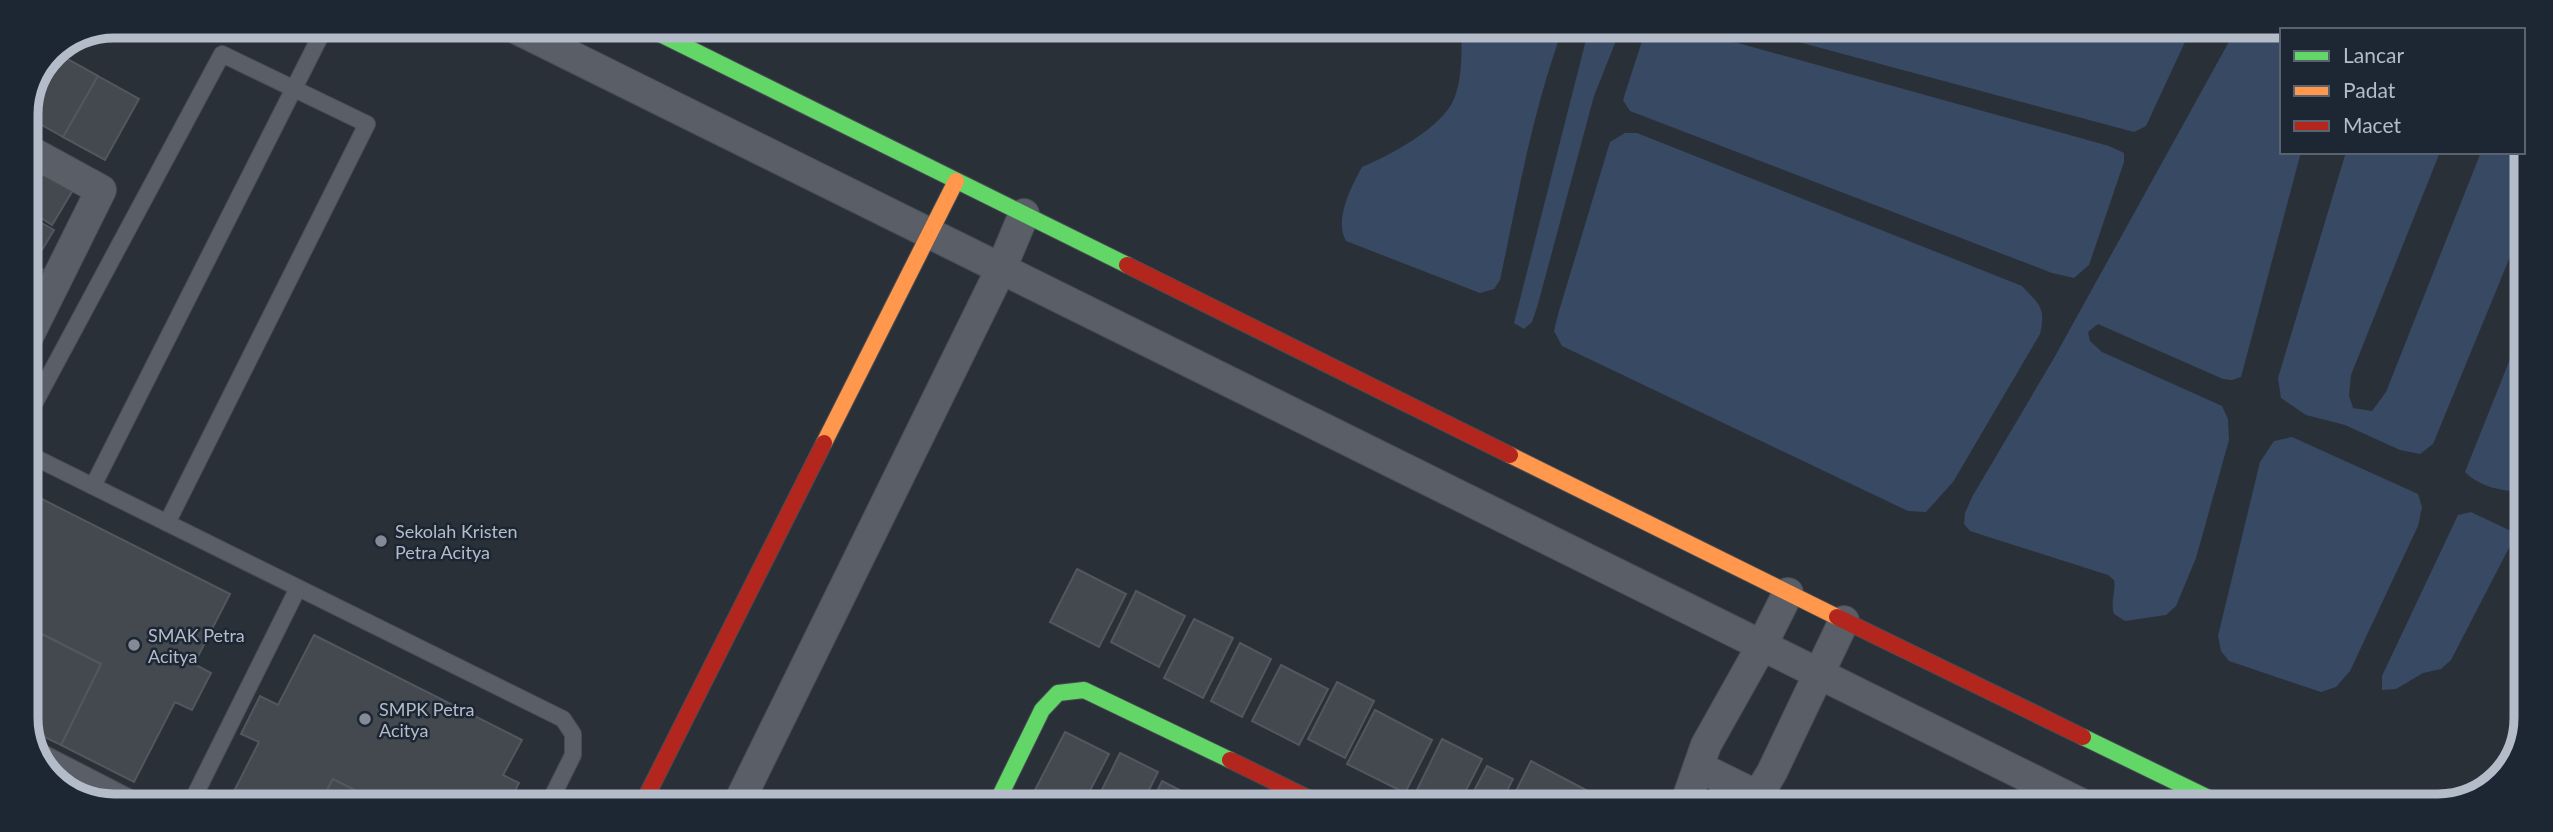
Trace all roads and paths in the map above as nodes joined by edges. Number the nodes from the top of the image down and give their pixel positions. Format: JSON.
{"nodes":[{"id":1,"x":319,"y":38,"type":"edge"},
{"id":2,"x":535,"y":38,"type":"edge"},
{"id":3,"x":668,"y":38,"type":"edge"},
{"id":4,"x":293,"y":88,"type":"junction"},
{"id":5,"x":38,"y":156,"type":"edge"},
{"id":6,"x":956,"y":181,"type":"junction"},
{"id":7,"x":1024,"y":214,"type":"junction"},
{"id":8,"x":930,"y":234,"type":"junction"},
{"id":9,"x":1001,"y":269,"type":"junction"},
{"id":10,"x":38,"y":316,"type":"edge"},
{"id":11,"x":38,"y":396,"type":"edge"},
{"id":12,"x":39,"y":459,"type":"edge"},
{"id":13,"x":93,"y":486,"type":"junction"},
{"id":14,"x":167,"y":523,"type":"junction"},
{"id":15,"x":298,"y":588,"type":"junction"},
{"id":16,"x":1788,"y":593,"type":"junction"},
{"id":17,"x":1844,"y":621,"type":"junction"},
{"id":18,"x":1761,"y":647,"type":"junction"},
{"id":19,"x":1817,"y":675,"type":"junction"},
{"id":20,"x":49,"y":756,"type":"edge"},
{"id":21,"x":1699,"y":767,"type":"junction"},
{"id":22,"x":123,"y":794,"type":"edge"},
{"id":23,"x":195,"y":794,"type":"edge"},
{"id":24,"x":554,"y":794,"type":"edge"},
{"id":25,"x":648,"y":794,"type":"edge"},
{"id":26,"x":742,"y":794,"type":"edge"},
{"id":27,"x":1001,"y":794,"type":"edge"},
{"id":28,"x":1299,"y":794,"type":"edge"},
{"id":29,"x":1689,"y":794,"type":"edge"},
{"id":30,"x":1745,"y":794,"type":"edge"},
{"id":31,"x":1758,"y":794,"type":"edge"},
{"id":32,"x":2061,"y":794,"type":"edge"},
{"id":33,"x":2198,"y":794,"type":"edge"}],
"edges":[{"from":1,"to":4,"type":"lane"},
{"from":2,"to":8,"type":"street"},
{"from":3,"to":6,"type":"street"},
{"from":4,"to":11,"type":"lane"},
{"from":4,"to":13,"type":"lane"},
{"from":4,"to":14,"type":"lane"},
{"from":5,"to":10,"type":"street"},
{"from":6,"to":7,"type":"street"},
{"from":6,"to":8,"type":"street"},
{"from":7,"to":9,"type":"street"},
{"from":7,"to":16,"type":"street"},
{"from":8,"to":9,"type":"street"},
{"from":8,"to":25,"type":"street"},
{"from":9,"to":18,"type":"street"},
{"from":9,"to":26,"type":"street"},
{"from":12,"to":13,"type":"lane"},
{"from":13,"to":14,"type":"lane"},
{"from":14,"to":15,"type":"lane"},
{"from":15,"to":23,"type":"lane"},
{"from":15,"to":24,"type":"lane"},
{"from":16,"to":17,"type":"street"},
{"from":16,"to":18,"type":"street"},
{"from":17,"to":19,"type":"street"},
{"from":17,"to":33,"type":"street"},
{"from":18,"to":19,"type":"street"},
{"from":18,"to":21,"type":"street"},
{"from":19,"to":31,"type":"street"},
{"from":19,"to":32,"type":"street"},
{"from":20,"to":22,"type":"lane"},
{"from":21,"to":29,"type":"street"},
{"from":21,"to":30,"type":"street"},
{"from":27,"to":28,"type":"street"}]}
